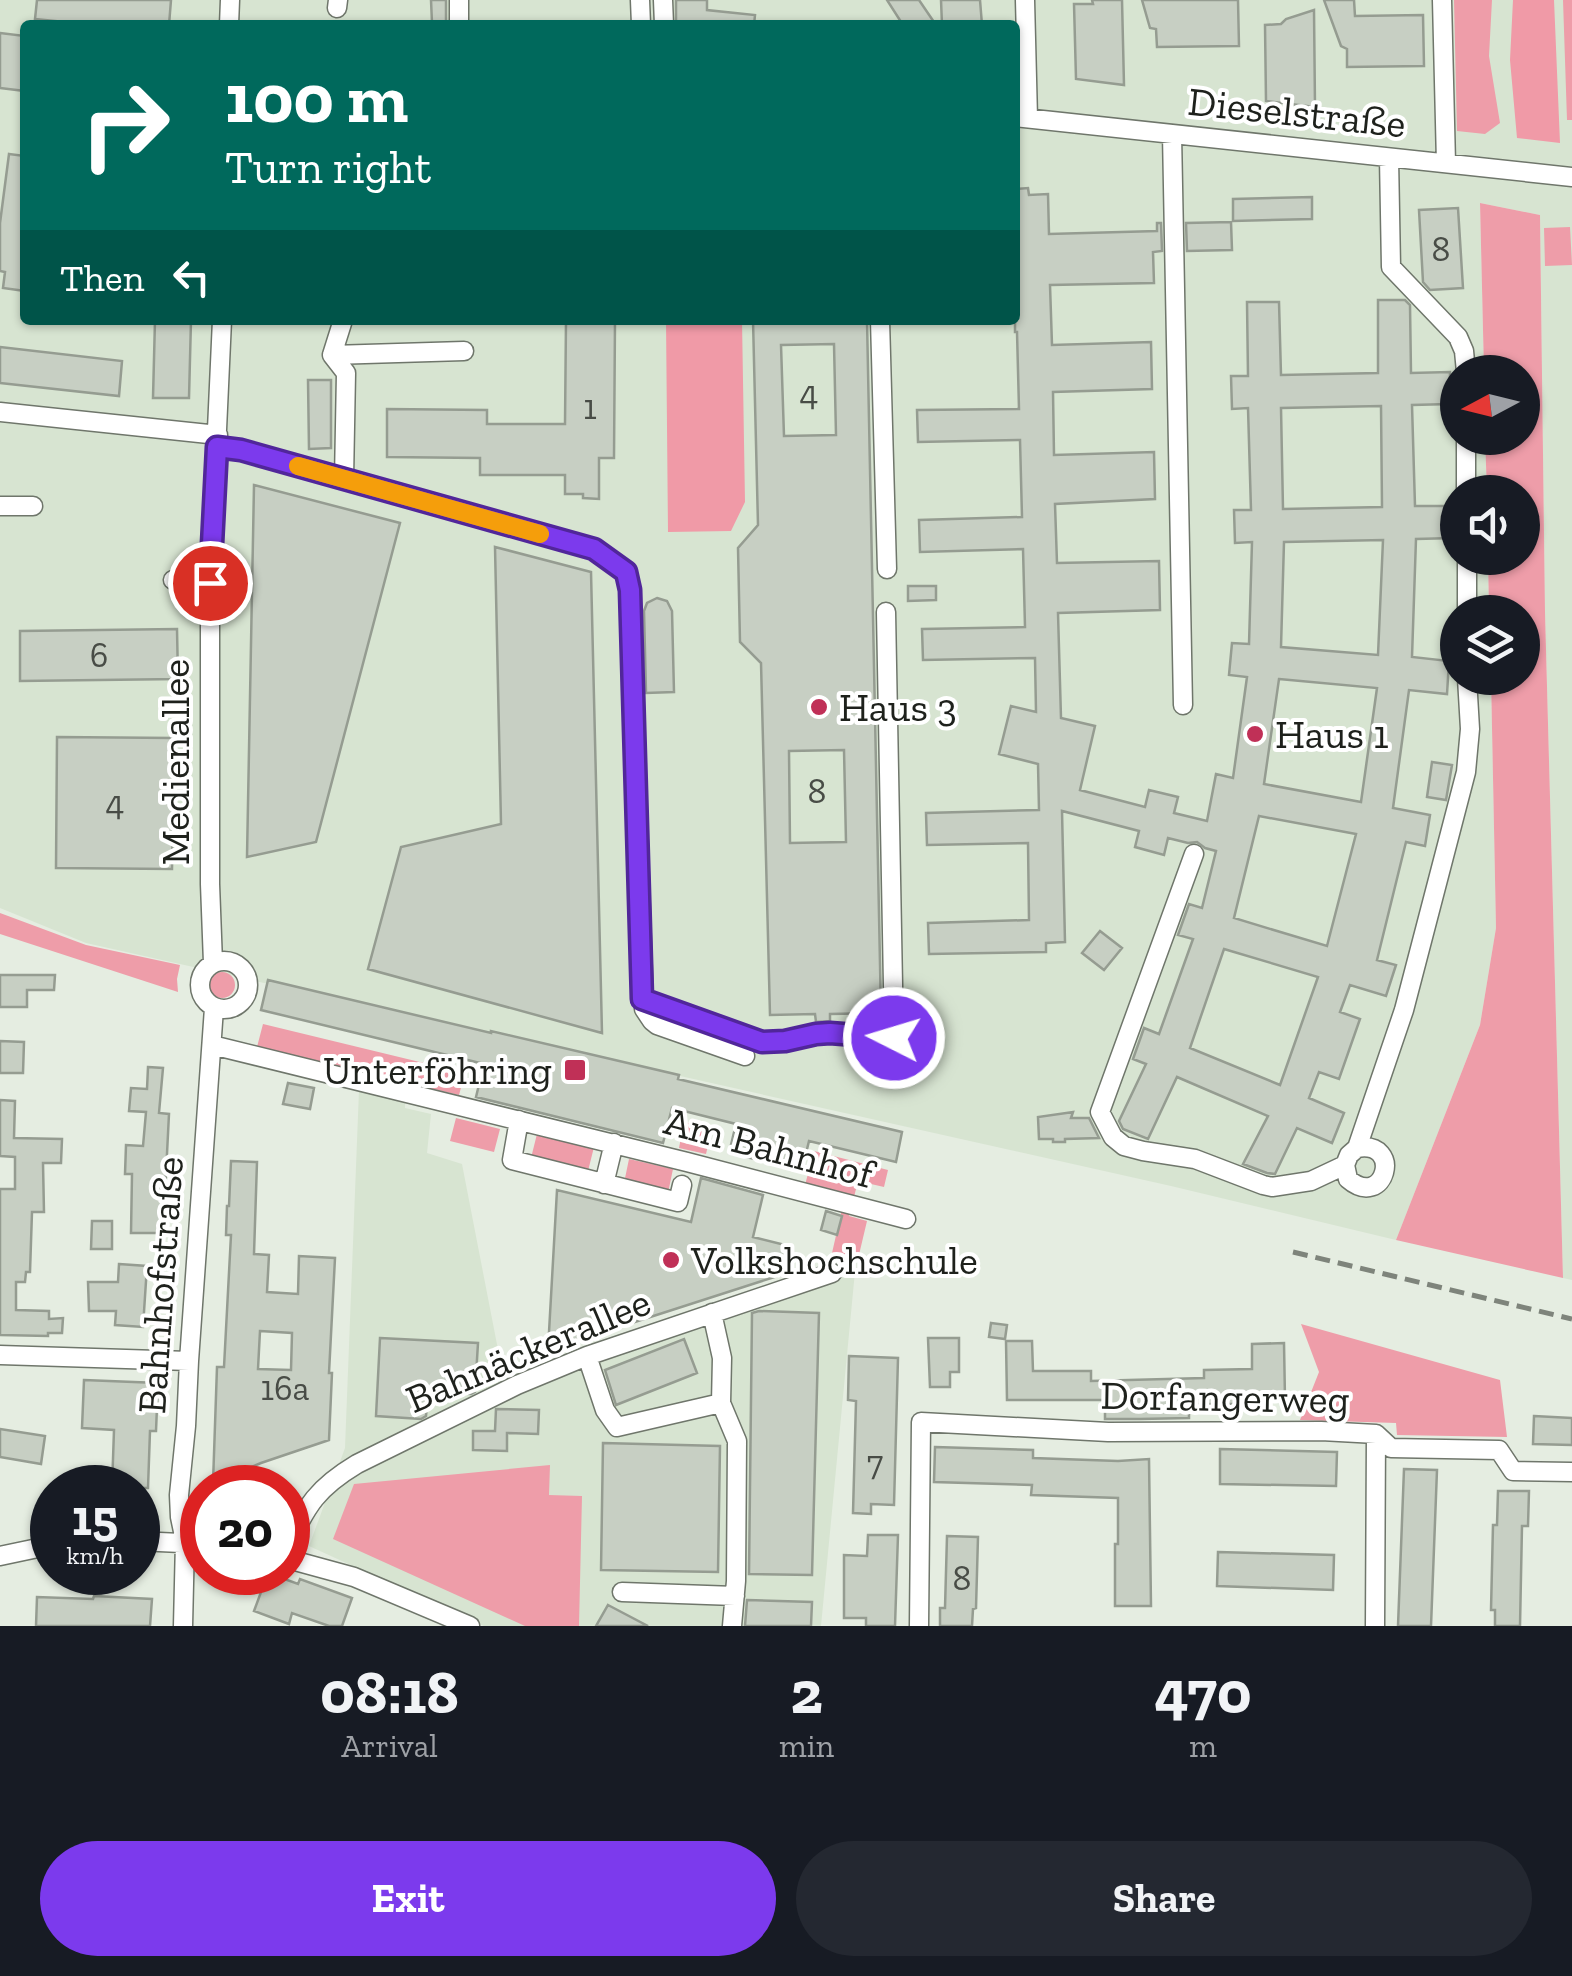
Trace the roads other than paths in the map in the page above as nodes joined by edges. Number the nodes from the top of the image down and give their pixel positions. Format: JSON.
{"nodes":[{"id":1,"x":1026,"y":0,"type":"edge"},
{"id":2,"x":1442,"y":0,"type":"edge"},
{"id":3,"x":1021,"y":118,"type":"edge"},
{"id":4,"x":1172,"y":134,"type":"junction"},
{"id":5,"x":1389,"y":158,"type":"junction"},
{"id":6,"x":1446,"y":163,"type":"junction"},
{"id":7,"x":1572,"y":177,"type":"edge"},
{"id":8,"x":222,"y":325,"type":"edge"},
{"id":9,"x":341,"y":325,"type":"edge"},
{"id":10,"x":880,"y":325,"type":"edge"},
{"id":11,"x":464,"y":351,"type":"dead end"},
{"id":12,"x":332,"y":355,"type":"junction"},
{"id":13,"x":1464,"y":355,"type":"edge"},
{"id":14,"x":0,"y":412,"type":"edge"},
{"id":15,"x":217,"y":441,"type":"junction"},
{"id":16,"x":344,"y":479,"type":"junction"},
{"id":17,"x":0,"y":506,"type":"edge"},
{"id":18,"x":33,"y":506,"type":"dead end"},
{"id":19,"x":888,"y":570,"type":"dead end"},
{"id":20,"x":173,"y":580,"type":"dead end"},
{"id":21,"x":210,"y":583,"type":"junction"},
{"id":22,"x":886,"y":612,"type":"dead end"},
{"id":23,"x":1469,"y":695,"type":"edge"},
{"id":24,"x":1183,"y":704,"type":"dead end"},
{"id":25,"x":1194,"y":854,"type":"dead end"},
{"id":26,"x":213,"y":964,"type":"junction"},
{"id":27,"x":642,"y":999,"type":"junction"},
{"id":28,"x":214,"y":1008,"type":"junction"},
{"id":29,"x":212,"y":1045,"type":"junction"},
{"id":30,"x":745,"y":1056,"type":"dead end"},
{"id":31,"x":519,"y":1120,"type":"junction"},
{"id":32,"x":614,"y":1143,"type":"junction"},
{"id":33,"x":1358,"y":1148,"type":"junction"},
{"id":34,"x":687,"y":1162,"type":"junction"},
{"id":35,"x":1345,"y":1165,"type":"junction"},
{"id":36,"x":604,"y":1184,"type":"junction"},
{"id":37,"x":906,"y":1220,"type":"dead end"},
{"id":38,"x":832,"y":1272,"type":"dead end"},
{"id":39,"x":712,"y":1312,"type":"junction"},
{"id":40,"x":0,"y":1355,"type":"edge"},
{"id":41,"x":588,"y":1356,"type":"junction"},
{"id":42,"x":189,"y":1360,"type":"junction"},
{"id":43,"x":721,"y":1403,"type":"junction"},
{"id":44,"x":1376,"y":1434,"type":"junction"},
{"id":45,"x":183,"y":1465,"type":"edge"},
{"id":46,"x":1572,"y":1472,"type":"edge"},
{"id":47,"x":310,"y":1504,"type":"edge"},
{"id":48,"x":30,"y":1550,"type":"edge"},
{"id":49,"x":0,"y":1556,"type":"edge"},
{"id":50,"x":310,"y":1565,"type":"edge"},
{"id":51,"x":622,"y":1592,"type":"dead end"},
{"id":52,"x":187,"y":1595,"type":"edge"},
{"id":53,"x":735,"y":1596,"type":"junction"},
{"id":54,"x":183,"y":1626,"type":"edge"},
{"id":55,"x":470,"y":1626,"type":"edge"},
{"id":56,"x":732,"y":1626,"type":"edge"},
{"id":57,"x":918,"y":1626,"type":"edge"},
{"id":58,"x":1374,"y":1626,"type":"edge"}],
"edges":[{"from":1,"to":3,"type":"street"},
{"from":2,"to":6,"type":"street"},
{"from":3,"to":4,"type":"street","name":"Dieselstraße"},
{"from":4,"to":5,"type":"street","name":"Dieselstraße"},
{"from":4,"to":24,"type":"street"},
{"from":5,"to":6,"type":"street","name":"Dieselstraße"},
{"from":5,"to":13,"type":"street"},
{"from":6,"to":7,"type":"street","name":"Dieselstraße"},
{"from":8,"to":15,"type":"street","name":"Medienallee"},
{"from":9,"to":12,"type":"street"},
{"from":10,"to":19,"type":"street"},
{"from":11,"to":12,"type":"street"},
{"from":12,"to":16,"type":"street"},
{"from":14,"to":15,"type":"street"},
{"from":15,"to":16,"type":"street"},
{"from":15,"to":21,"type":"street","name":"Medienallee"},
{"from":16,"to":27,"type":"street"},
{"from":17,"to":18,"type":"street"},
{"from":20,"to":21,"type":"street"},
{"from":21,"to":26,"type":"street","name":"Medienallee"},
{"from":22,"to":27,"type":"street"},
{"from":23,"to":33,"type":"street"},
{"from":25,"to":35,"type":"street"},
{"from":26,"to":28,"type":"street"},
{"from":26,"to":28,"type":"street"},
{"from":27,"to":30,"type":"street"},
{"from":28,"to":29,"type":"street","name":"Bahnhofstraße"},
{"from":29,"to":31,"type":"street","name":"Am Bahnhof"},
{"from":29,"to":42,"type":"street","name":"Bahnhofstraße"},
{"from":31,"to":32,"type":"street","name":"Am Bahnhof"},
{"from":31,"to":36,"type":"street"},
{"from":32,"to":34,"type":"street","name":"Am Bahnhof"},
{"from":32,"to":36,"type":"street","name":"Am Bahnhof"},
{"from":33,"to":35,"type":"street"},
{"from":33,"to":35,"type":"street"},
{"from":34,"to":36,"type":"street"},
{"from":34,"to":37,"type":"street","name":"Am Bahnhof"},
{"from":38,"to":39,"type":"street","name":"Bahnäckerallee"},
{"from":39,"to":41,"type":"street","name":"Bahnäckerallee"},
{"from":39,"to":43,"type":"street"},
{"from":40,"to":42,"type":"street"},
{"from":41,"to":43,"type":"street"},
{"from":41,"to":47,"type":"street","name":"Bahnäckerallee"},
{"from":42,"to":45,"type":"street","name":"Bahnhofstraße"},
{"from":43,"to":53,"type":"street"},
{"from":44,"to":46,"type":"street","name":"Dorfangerweg"},
{"from":44,"to":57,"type":"street","name":"Dorfangerweg"},
{"from":44,"to":58,"type":"street"},
{"from":48,"to":49,"type":"street"},
{"from":50,"to":55,"type":"street"},
{"from":51,"to":53,"type":"street"},
{"from":52,"to":54,"type":"street","name":"Bahnhofstraße"},
{"from":53,"to":56,"type":"street"}]}
